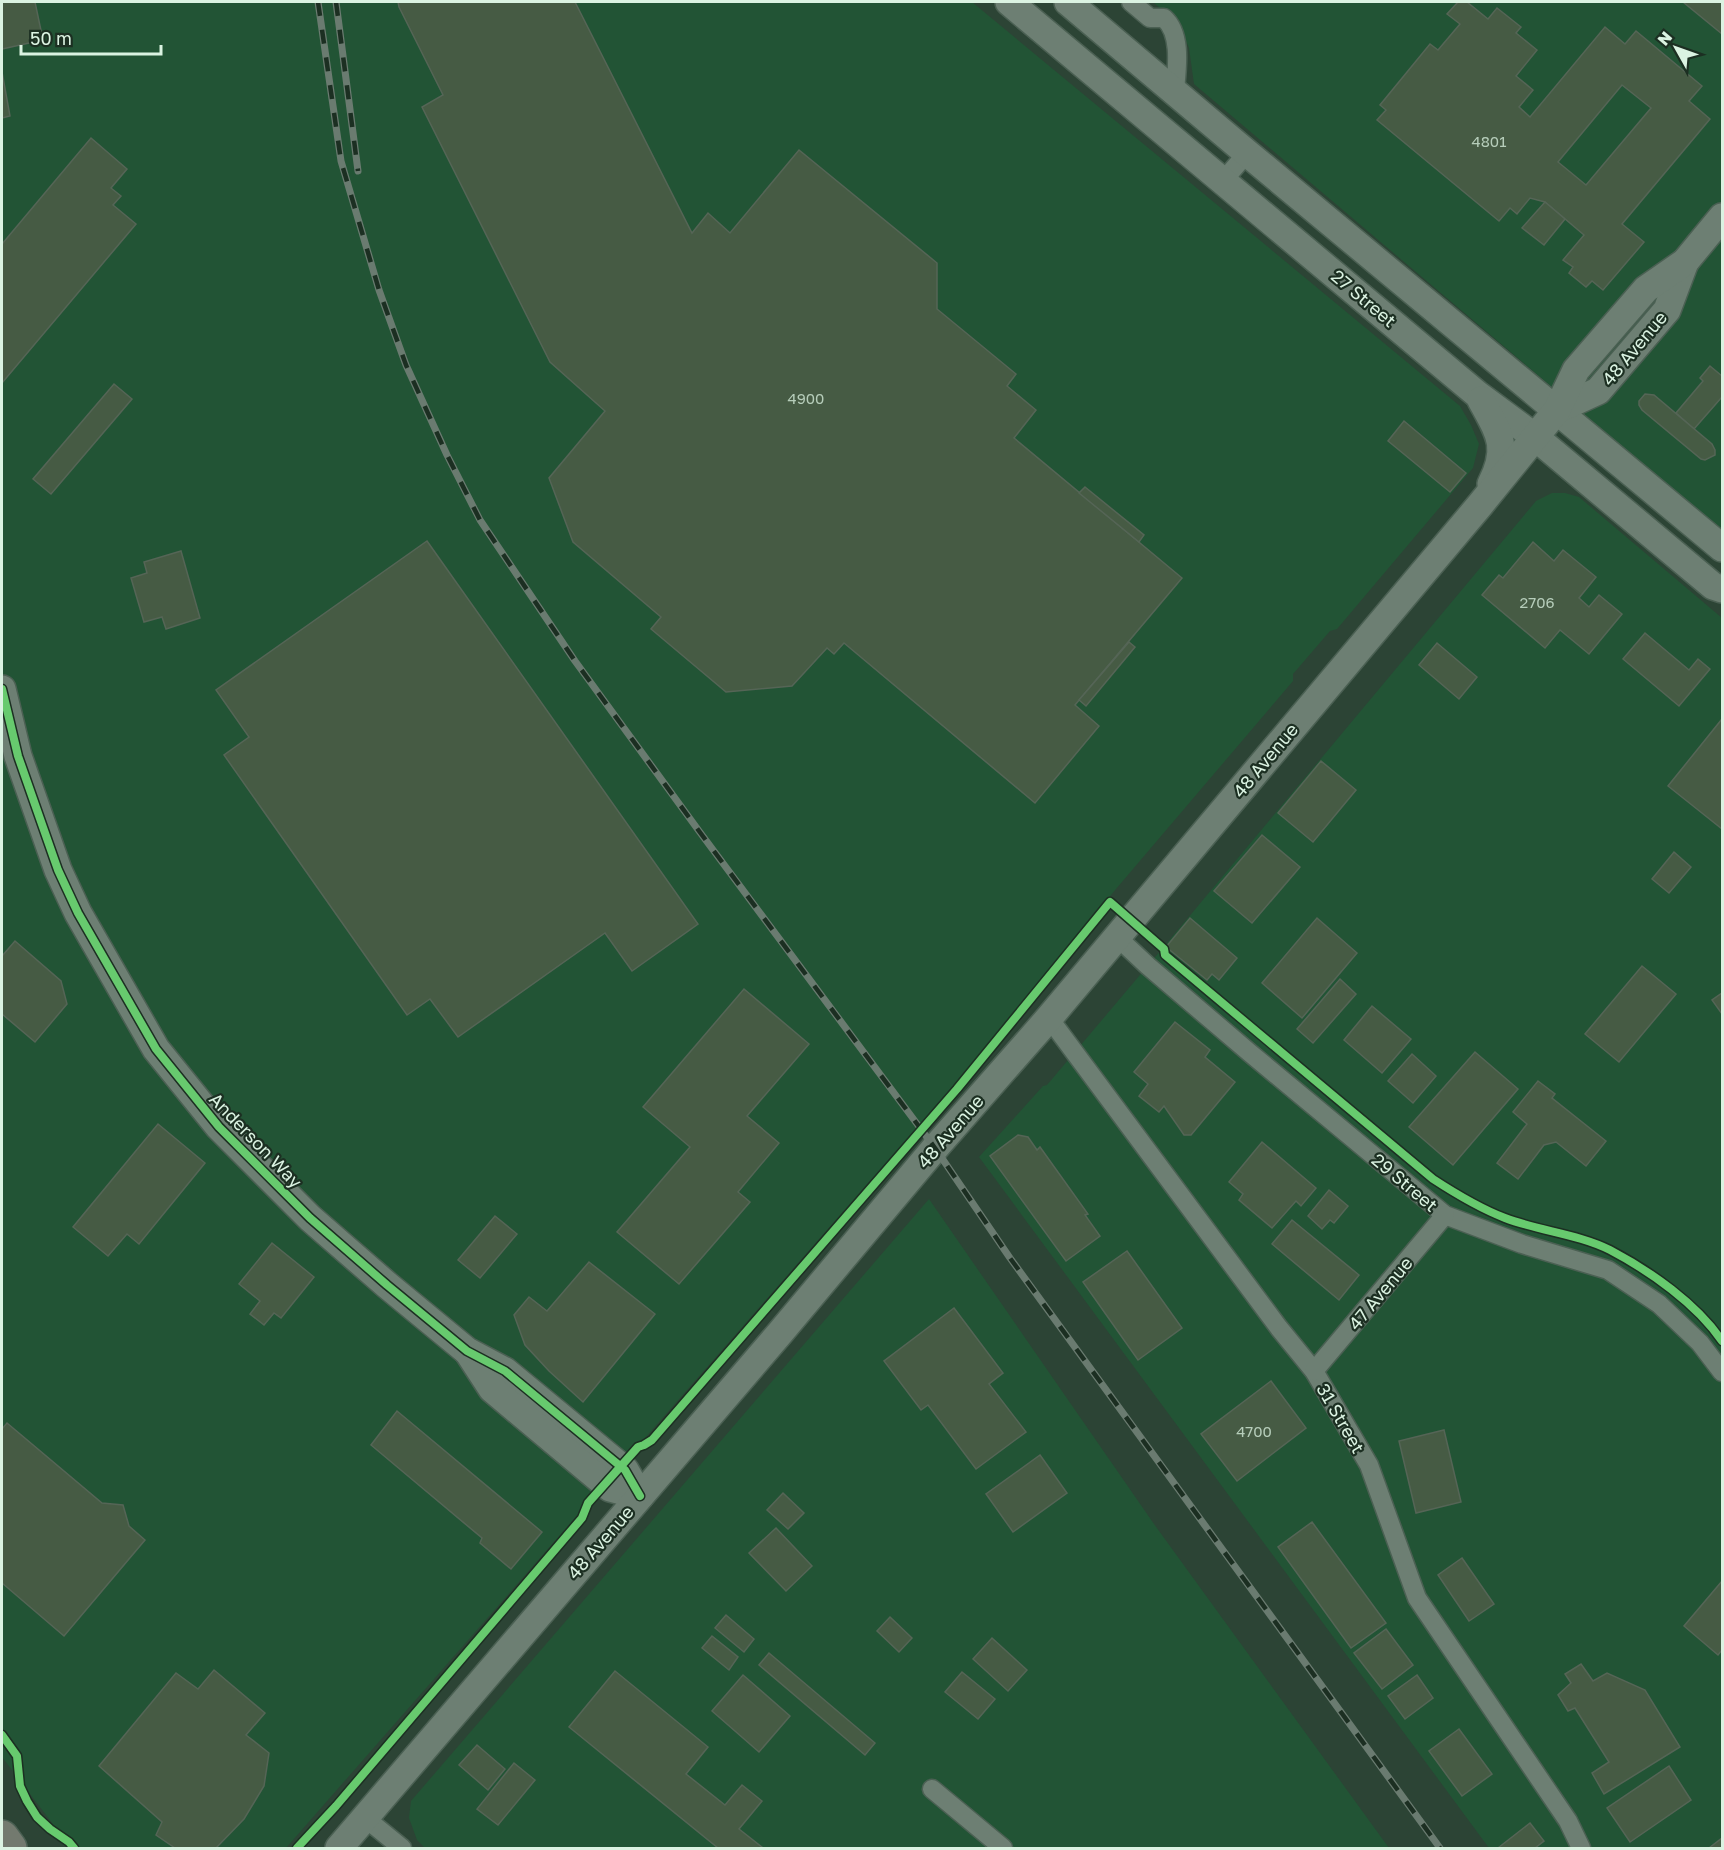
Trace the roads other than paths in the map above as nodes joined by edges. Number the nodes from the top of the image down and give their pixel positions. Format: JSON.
{"nodes":[{"id":1,"x":1009,"y":2,"type":"edge"},
{"id":2,"x":1068,"y":2,"type":"edge"},
{"id":3,"x":1131,"y":2,"type":"edge"},
{"id":4,"x":1174,"y":90,"type":"junction"},
{"id":5,"x":1247,"y":153,"type":"junction"},
{"id":6,"x":1223,"y":181,"type":"junction"},
{"id":7,"x":1722,"y":217,"type":"edge"},
{"id":8,"x":1477,"y":394,"type":"junction"},
{"id":9,"x":1557,"y":410,"type":"junction"},
{"id":10,"x":1535,"y":437,"type":"junction"},
{"id":11,"x":1480,"y":505,"type":"junction"},
{"id":12,"x":1722,"y":548,"type":"edge"},
{"id":13,"x":1722,"y":589,"type":"edge"},
{"id":14,"x":2,"y":689,"type":"edge"},
{"id":15,"x":1117,"y":937,"type":"junction"},
{"id":16,"x":1049,"y":1018,"type":"junction"},
{"id":17,"x":1445,"y":1215,"type":"junction"},
{"id":18,"x":1314,"y":1371,"type":"junction"},
{"id":19,"x":1722,"y":1372,"type":"edge"},
{"id":20,"x":640,"y":1496,"type":"junction"},
{"id":21,"x":932,"y":1789,"type":"dead end"},
{"id":22,"x":364,"y":1817,"type":"junction"},
{"id":23,"x":2,"y":1837,"type":"edge"},
{"id":24,"x":10,"y":1848,"type":"edge"},
{"id":25,"x":339,"y":1848,"type":"edge"},
{"id":26,"x":402,"y":1848,"type":"edge"},
{"id":27,"x":1003,"y":1848,"type":"edge"},
{"id":28,"x":1581,"y":1848,"type":"edge"}],
"edges":[{"from":1,"to":6,"type":"main road","name":"27 Street"},
{"from":2,"to":4,"type":"main road","name":"27 Street"},
{"from":3,"to":4,"type":"street"},
{"from":4,"to":5,"type":"main road","name":"27 Street"},
{"from":5,"to":6,"type":"street"},
{"from":5,"to":9,"type":"main road","name":"27 Street"},
{"from":6,"to":8,"type":"main road","name":"27 Street"},
{"from":7,"to":9,"type":"main road","name":"48 Avenue"},
{"from":8,"to":10,"type":"main road","name":"27 Street"},
{"from":8,"to":11,"type":"main road"},
{"from":9,"to":10,"type":"main road","name":"48 Avenue"},
{"from":9,"to":12,"type":"main road","name":"27 Street"},
{"from":10,"to":11,"type":"main road","name":"48 Avenue"},
{"from":10,"to":13,"type":"main road","name":"27 Street"},
{"from":11,"to":15,"type":"main road","name":"48 Avenue"},
{"from":14,"to":20,"type":"main road","name":"Anderson Way"},
{"from":15,"to":16,"type":"main road","name":"48 Avenue"},
{"from":15,"to":17,"type":"street","name":"29 Street"},
{"from":16,"to":18,"type":"street","name":"31 Street"},
{"from":16,"to":20,"type":"main road","name":"48 Avenue"},
{"from":17,"to":18,"type":"street","name":"47 Avenue"},
{"from":17,"to":19,"type":"street","name":"29 Street"},
{"from":18,"to":28,"type":"street","name":"31 Street"},
{"from":20,"to":22,"type":"main road","name":"48 Avenue"},
{"from":21,"to":27,"type":"street"},
{"from":22,"to":25,"type":"main road","name":"48 Avenue"},
{"from":22,"to":26,"type":"street"},
{"from":23,"to":24,"type":"highway"}]}
